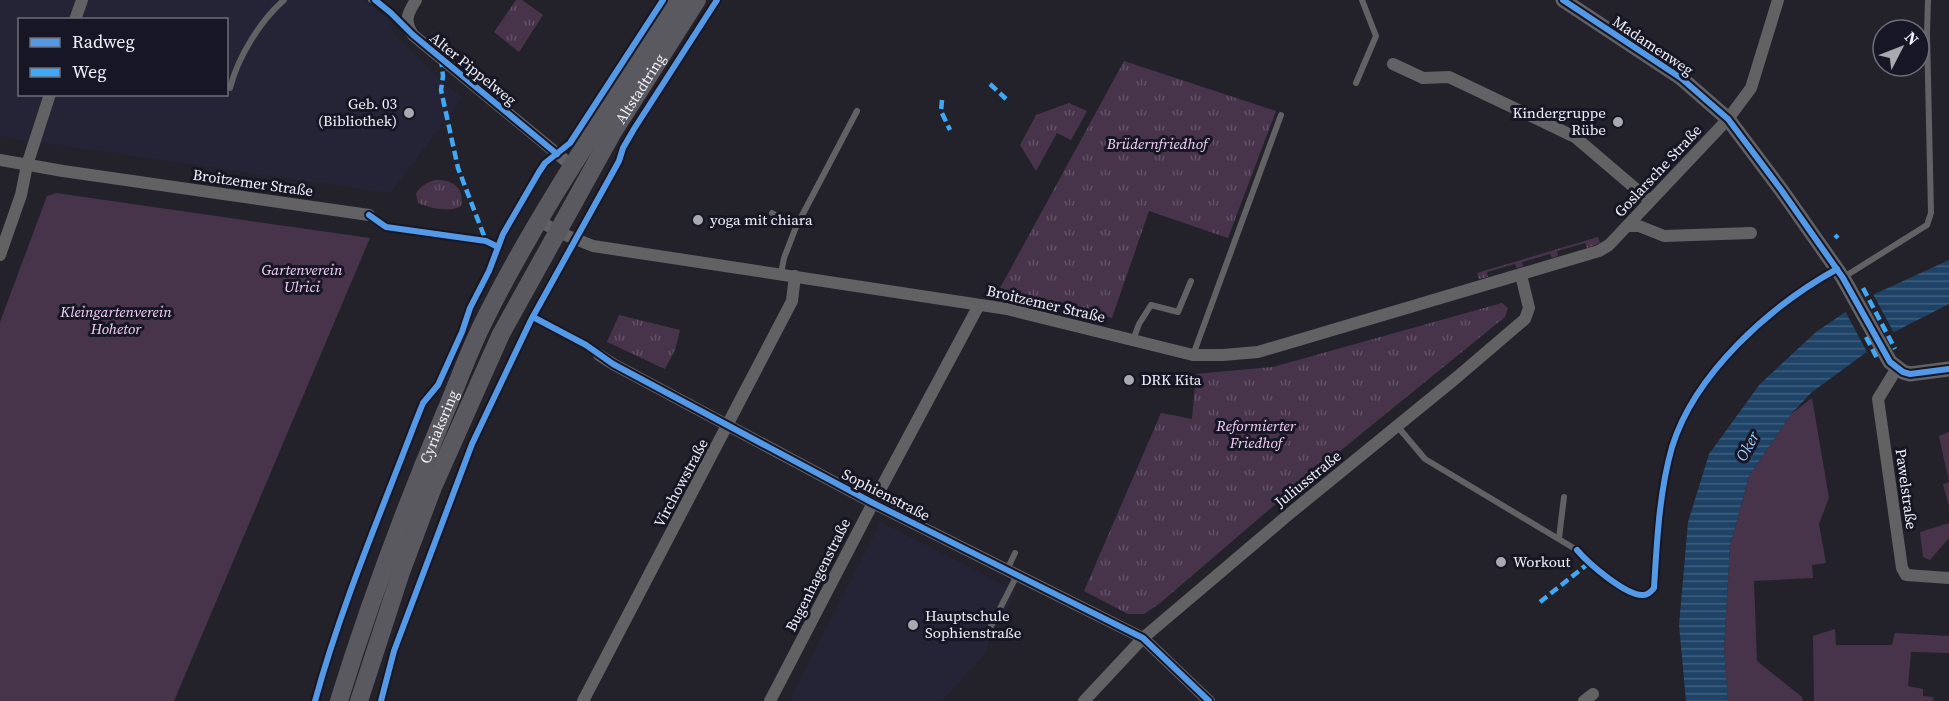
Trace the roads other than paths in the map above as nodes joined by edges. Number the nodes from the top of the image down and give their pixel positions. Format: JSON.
{"nodes":[{"id":1,"x":82,"y":0,"type":"edge"},
{"id":2,"x":284,"y":0,"type":"edge"},
{"id":3,"x":416,"y":0,"type":"edge"},
{"id":4,"x":679,"y":0,"type":"edge"},
{"id":5,"x":697,"y":0,"type":"edge"},
{"id":6,"x":1362,"y":0,"type":"edge"},
{"id":7,"x":1563,"y":0,"type":"edge"},
{"id":8,"x":1778,"y":0,"type":"edge"},
{"id":9,"x":1928,"y":0,"type":"edge"},
{"id":10,"x":374,"y":1,"type":"edge"},
{"id":11,"x":76,"y":18,"type":"edge"},
{"id":12,"x":413,"y":35,"type":"junction"},
{"id":13,"x":1393,"y":64,"type":"dead end"},
{"id":14,"x":1356,"y":83,"type":"dead end"},
{"id":15,"x":230,"y":88,"type":"dead end"},
{"id":16,"x":49,"y":96,"type":"edge"},
{"id":17,"x":856,"y":111,"type":"dead end"},
{"id":18,"x":1281,"y":115,"type":"dead end"},
{"id":19,"x":1728,"y":120,"type":"junction"},
{"id":20,"x":0,"y":160,"type":"edge"},
{"id":21,"x":27,"y":165,"type":"junction"},
{"id":22,"x":572,"y":166,"type":"junction"},
{"id":23,"x":589,"y":178,"type":"joint"},
{"id":24,"x":1650,"y":201,"type":"junction"},
{"id":25,"x":772,"y":213,"type":"dead end"},
{"id":26,"x":369,"y":216,"type":"dead end"},
{"id":27,"x":540,"y":221,"type":"junction"},
{"id":28,"x":1627,"y":226,"type":"junction"},
{"id":29,"x":796,"y":227,"type":"junction"},
{"id":30,"x":558,"y":232,"type":"junction"},
{"id":31,"x":1751,"y":232,"type":"dead end"},
{"id":32,"x":0,"y":255,"type":"edge"},
{"id":33,"x":781,"y":274,"type":"junction"},
{"id":34,"x":1521,"y":275,"type":"junction"},
{"id":35,"x":795,"y":276,"type":"junction"},
{"id":36,"x":1843,"y":278,"type":"junction"},
{"id":37,"x":1191,"y":281,"type":"dead end"},
{"id":38,"x":978,"y":305,"type":"junction"},
{"id":39,"x":542,"y":322,"type":"dead end"},
{"id":40,"x":1133,"y":340,"type":"junction"},
{"id":41,"x":599,"y":355,"type":"joint"},
{"id":42,"x":1193,"y":355,"type":"junction"},
{"id":43,"x":1897,"y":368,"type":"junction"},
{"id":44,"x":1949,"y":369,"type":"edge"},
{"id":45,"x":728,"y":426,"type":"junction"},
{"id":46,"x":1398,"y":427,"type":"junction"},
{"id":47,"x":1564,"y":496,"type":"dead end"},
{"id":48,"x":873,"y":503,"type":"junction"},
{"id":49,"x":1559,"y":538,"type":"junction"},
{"id":50,"x":1577,"y":550,"type":"dead end"},
{"id":51,"x":1015,"y":553,"type":"dead end"},
{"id":52,"x":1012,"y":572,"type":"junction"},
{"id":53,"x":1949,"y":578,"type":"edge"},
{"id":54,"x":986,"y":636,"type":"dead end"},
{"id":55,"x":1143,"y":638,"type":"junction"},
{"id":56,"x":339,"y":701,"type":"edge"},
{"id":57,"x":360,"y":701,"type":"edge"},
{"id":58,"x":583,"y":701,"type":"edge"},
{"id":59,"x":770,"y":701,"type":"edge"},
{"id":60,"x":1084,"y":701,"type":"edge"},
{"id":61,"x":1209,"y":701,"type":"edge"}],
"edges":[{"from":1,"to":11,"type":"street"},
{"from":2,"to":15,"type":"lane"},
{"from":3,"to":12,"type":"street"},
{"from":4,"to":22,"type":"main road","name":"Altstadtring"},
{"from":5,"to":23,"type":"main road","name":"Altstadtring"},
{"from":6,"to":14,"type":"lane"},
{"from":7,"to":19,"type":"street","name":"Madamenweg"},
{"from":8,"to":19,"type":"street","name":"Goslarsche Straße"},
{"from":9,"to":36,"type":"lane"},
{"from":10,"to":12,"type":"lane","name":"Alter Pippelweg"},
{"from":12,"to":22,"type":"street","name":"Alter Pippelweg"},
{"from":13,"to":24,"type":"street"},
{"from":16,"to":21,"type":"street"},
{"from":17,"to":29,"type":"lane"},
{"from":18,"to":42,"type":"lane"},
{"from":19,"to":24,"type":"street","name":"Goslarsche Straße"},
{"from":19,"to":36,"type":"street","name":"Madamenweg"},
{"from":20,"to":21,"type":"street","name":"Broitzemer Straße"},
{"from":21,"to":26,"type":"street","name":"Broitzemer Straße"},
{"from":21,"to":32,"type":"street"},
{"from":22,"to":27,"type":"main road","name":"Cyriaksring"},
{"from":23,"to":30,"type":"main road","name":"Cyriaksring"},
{"from":24,"to":28,"type":"street","name":"Goslarsche Straße"},
{"from":25,"to":29,"type":"lane"},
{"from":27,"to":30,"type":"street","name":"Broitzemer Straße"},
{"from":27,"to":56,"type":"main road","name":"Cyriaksring"},
{"from":28,"to":31,"type":"street"},
{"from":28,"to":34,"type":"street","name":"Goslarsche Straße"},
{"from":29,"to":33,"type":"lane"},
{"from":30,"to":33,"type":"street","name":"Broitzemer Straße"},
{"from":30,"to":57,"type":"main road","name":"Cyriaksring"},
{"from":33,"to":35,"type":"street","name":"Broitzemer Straße"},
{"from":34,"to":42,"type":"street","name":"Broitzemer Straße"},
{"from":34,"to":46,"type":"street","name":"Juliusstraße"},
{"from":35,"to":38,"type":"street","name":"Broitzemer Straße"},
{"from":35,"to":45,"type":"street","name":"Virchowstraße"},
{"from":36,"to":43,"type":"street","name":"Madamenweg"},
{"from":37,"to":40,"type":"lane"},
{"from":38,"to":40,"type":"street","name":"Broitzemer Straße"},
{"from":38,"to":48,"type":"street","name":"Bugenhagenstraße"},
{"from":39,"to":41,"type":"lane","name":"Sophienstraße"},
{"from":40,"to":42,"type":"street","name":"Broitzemer Straße"},
{"from":41,"to":45,"type":"street","name":"Sophienstraße"},
{"from":43,"to":44,"type":"street"},
{"from":43,"to":53,"type":"street","name":"Pawelstraße"},
{"from":45,"to":48,"type":"street","name":"Sophienstraße"},
{"from":45,"to":58,"type":"street","name":"Virchowstraße"},
{"from":46,"to":49,"type":"lane"},
{"from":46,"to":55,"type":"street","name":"Juliusstraße"},
{"from":47,"to":49,"type":"lane"},
{"from":48,"to":52,"type":"street","name":"Sophienstraße"},
{"from":48,"to":59,"type":"street","name":"Bugenhagenstraße"},
{"from":49,"to":50,"type":"lane"},
{"from":51,"to":52,"type":"lane"},
{"from":52,"to":54,"type":"lane"},
{"from":52,"to":55,"type":"street","name":"Sophienstraße"},
{"from":55,"to":60,"type":"street","name":"Juliusstraße"},
{"from":55,"to":61,"type":"street","name":"Sophienstraße"}]}
